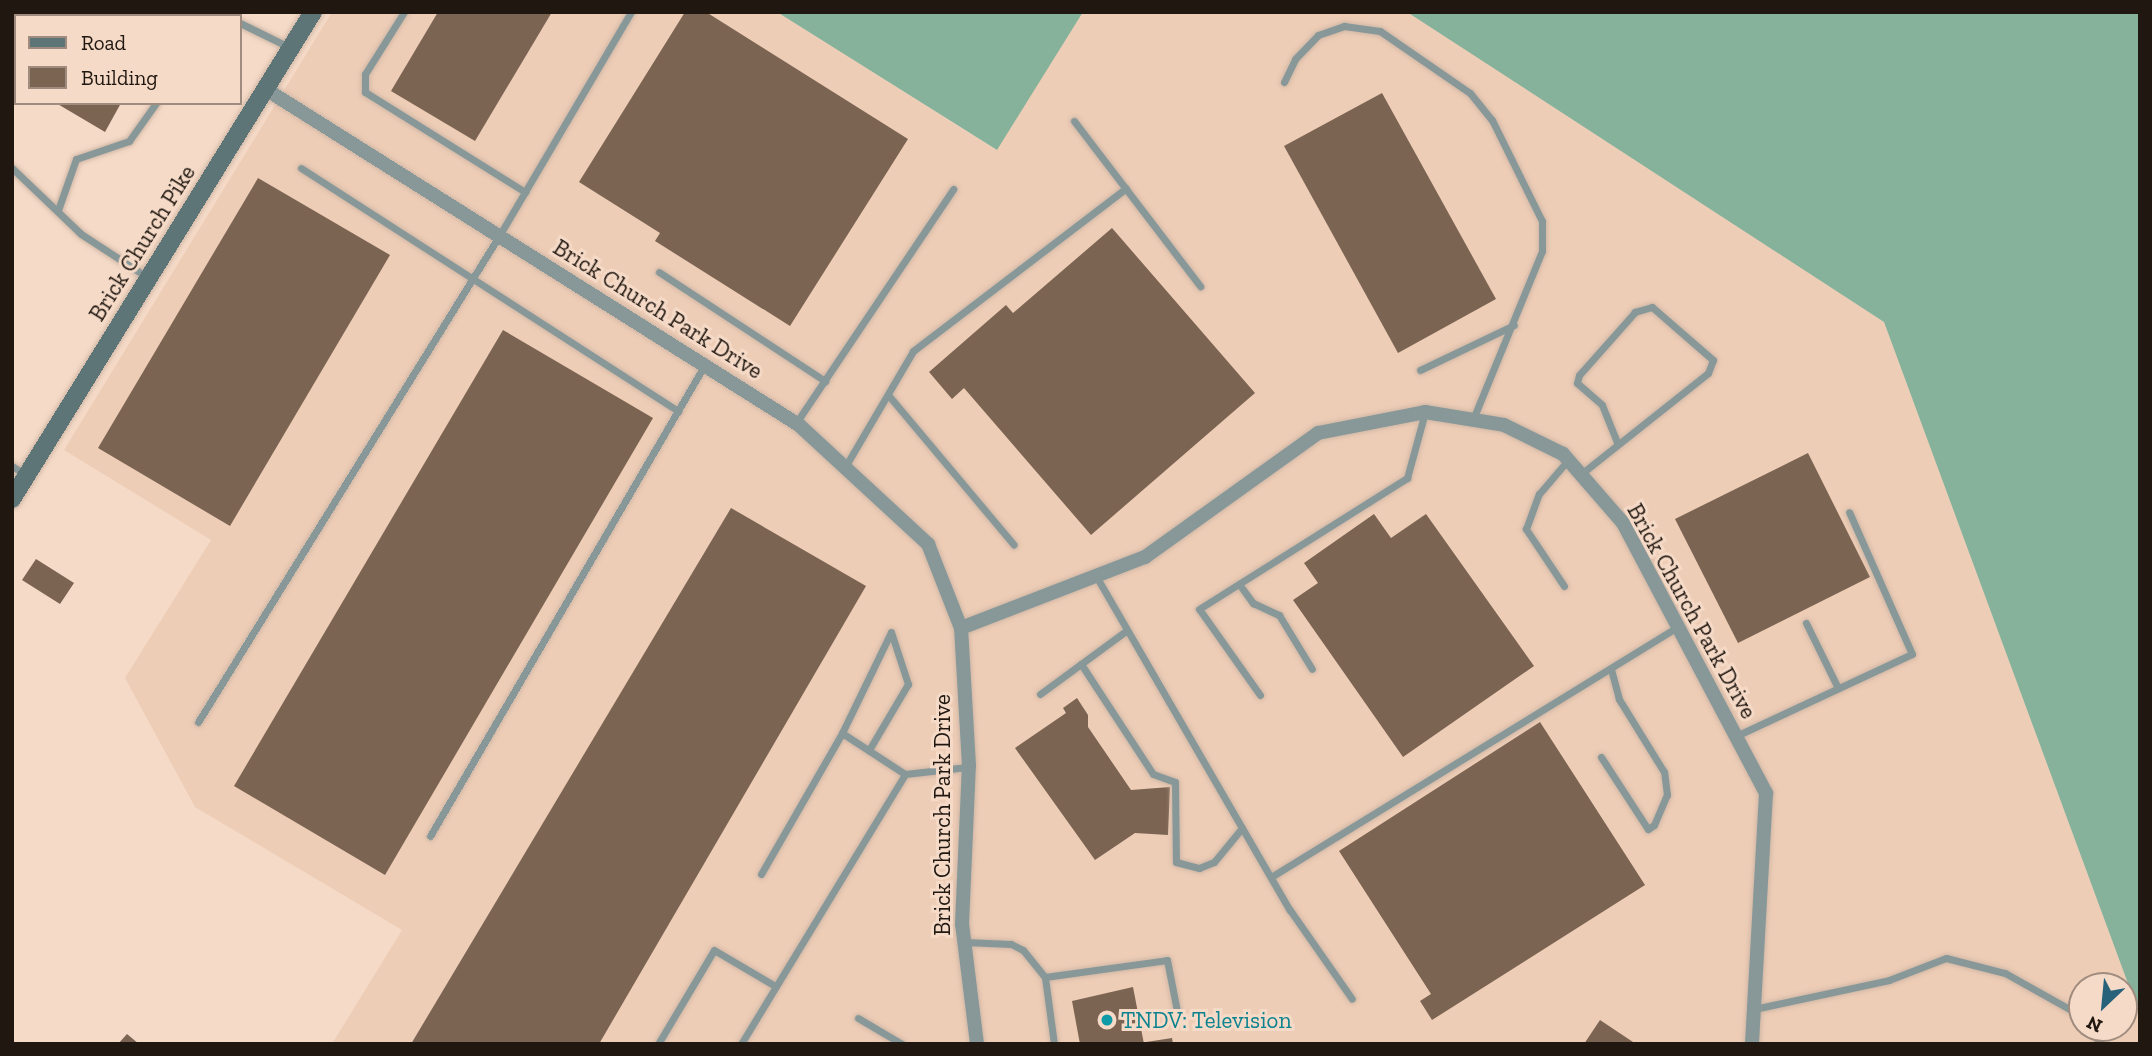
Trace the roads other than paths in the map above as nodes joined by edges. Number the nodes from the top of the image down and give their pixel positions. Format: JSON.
{"nodes":[{"id":1,"x":313,"y":12,"type":"edge"},
{"id":2,"x":404,"y":12,"type":"edge"},
{"id":3,"x":631,"y":12,"type":"edge"},
{"id":4,"x":242,"y":24,"type":"edge"},
{"id":5,"x":291,"y":48,"type":"junction"},
{"id":6,"x":1284,"y":82,"type":"dead end"},
{"id":7,"x":267,"y":90,"type":"junction"},
{"id":8,"x":155,"y":105,"type":"edge"},
{"id":9,"x":1074,"y":121,"type":"dead end"},
{"id":10,"x":12,"y":168,"type":"edge"},
{"id":11,"x":302,"y":169,"type":"dead end"},
{"id":12,"x":1126,"y":188,"type":"junction"},
{"id":13,"x":953,"y":189,"type":"dead end"},
{"id":14,"x":525,"y":192,"type":"junction"},
{"id":15,"x":58,"y":209,"type":"junction"},
{"id":16,"x":499,"y":236,"type":"junction"},
{"id":17,"x":659,"y":272,"type":"dead end"},
{"id":18,"x":472,"y":278,"type":"junction"},
{"id":19,"x":149,"y":279,"type":"junction"},
{"id":20,"x":1200,"y":286,"type":"dead end"},
{"id":21,"x":1514,"y":325,"type":"junction"},
{"id":22,"x":704,"y":365,"type":"junction"},
{"id":23,"x":1420,"y":370,"type":"dead end"},
{"id":24,"x":825,"y":381,"type":"junction"},
{"id":25,"x":890,"y":396,"type":"junction"},
{"id":26,"x":678,"y":411,"type":"junction"},
{"id":27,"x":1425,"y":412,"type":"junction"},
{"id":28,"x":1473,"y":420,"type":"junction"},
{"id":29,"x":796,"y":423,"type":"junction"},
{"id":30,"x":1617,"y":443,"type":"junction"},
{"id":31,"x":1568,"y":460,"type":"junction"},
{"id":32,"x":845,"y":467,"type":"junction"},
{"id":33,"x":20,"y":470,"type":"edge"},
{"id":34,"x":1581,"y":474,"type":"junction"},
{"id":35,"x":12,"y":499,"type":"edge"},
{"id":36,"x":1849,"y":512,"type":"dead end"},
{"id":37,"x":1014,"y":545,"type":"dead end"},
{"id":38,"x":1096,"y":576,"type":"junction"},
{"id":39,"x":1239,"y":584,"type":"junction"},
{"id":40,"x":1564,"y":586,"type":"dead end"},
{"id":41,"x":1807,"y":623,"type":"dead end"},
{"id":42,"x":1678,"y":627,"type":"junction"},
{"id":43,"x":961,"y":628,"type":"junction"},
{"id":44,"x":1127,"y":630,"type":"junction"},
{"id":45,"x":1081,"y":664,"type":"junction"},
{"id":46,"x":1312,"y":669,"type":"dead end"},
{"id":47,"x":1611,"y":669,"type":"junction"},
{"id":48,"x":1838,"y":688,"type":"junction"},
{"id":49,"x":1040,"y":694,"type":"dead end"},
{"id":50,"x":1260,"y":695,"type":"dead end"},
{"id":51,"x":198,"y":722,"type":"dead end"},
{"id":52,"x":842,"y":733,"type":"junction"},
{"id":53,"x":1735,"y":736,"type":"junction"},
{"id":54,"x":869,"y":750,"type":"junction"},
{"id":55,"x":1601,"y":757,"type":"dead end"},
{"id":56,"x":969,"y":766,"type":"junction"},
{"id":57,"x":905,"y":774,"type":"junction"},
{"id":58,"x":1242,"y":828,"type":"junction"},
{"id":59,"x":430,"y":836,"type":"dead end"},
{"id":60,"x":761,"y":874,"type":"dead end"},
{"id":61,"x":1271,"y":877,"type":"junction"},
{"id":62,"x":964,"y":942,"type":"junction"},
{"id":63,"x":1045,"y":977,"type":"junction"},
{"id":64,"x":775,"y":985,"type":"junction"},
{"id":65,"x":1352,"y":999,"type":"dead end"},
{"id":66,"x":2068,"y":1008,"type":"edge"},
{"id":67,"x":1754,"y":1009,"type":"junction"},
{"id":68,"x":1178,"y":1016,"type":"dead end"},
{"id":69,"x":858,"y":1018,"type":"dead end"},
{"id":70,"x":659,"y":1044,"type":"edge"},
{"id":71,"x":741,"y":1044,"type":"edge"},
{"id":72,"x":902,"y":1044,"type":"edge"},
{"id":73,"x":977,"y":1044,"type":"edge"},
{"id":74,"x":1054,"y":1044,"type":"edge"},
{"id":75,"x":1752,"y":1044,"type":"edge"}],
"edges":[{"from":1,"to":5,"type":"main road","name":"Brick Church Pike"},
{"from":2,"to":14,"type":"lane"},
{"from":3,"to":14,"type":"lane"},
{"from":4,"to":5,"type":"lane"},
{"from":5,"to":7,"type":"main road","name":"Brick Church Pike"},
{"from":6,"to":21,"type":"lane"},
{"from":7,"to":16,"type":"street","name":"Brick Church Park Drive"},
{"from":7,"to":19,"type":"main road","name":"Brick Church Pike"},
{"from":8,"to":15,"type":"lane"},
{"from":9,"to":12,"type":"lane"},
{"from":10,"to":15,"type":"lane"},
{"from":11,"to":18,"type":"lane"},
{"from":12,"to":20,"type":"lane"},
{"from":12,"to":25,"type":"lane"},
{"from":13,"to":24,"type":"lane"},
{"from":14,"to":16,"type":"lane"},
{"from":15,"to":19,"type":"lane"},
{"from":16,"to":18,"type":"lane"},
{"from":16,"to":22,"type":"street","name":"Brick Church Park Drive"},
{"from":17,"to":24,"type":"lane"},
{"from":18,"to":26,"type":"lane"},
{"from":18,"to":51,"type":"lane"},
{"from":19,"to":33,"type":"main road","name":"Brick Church Pike"},
{"from":21,"to":23,"type":"lane"},
{"from":21,"to":28,"type":"lane"},
{"from":22,"to":26,"type":"lane"},
{"from":22,"to":29,"type":"street","name":"Brick Church Park Drive"},
{"from":24,"to":29,"type":"lane"},
{"from":25,"to":32,"type":"lane"},
{"from":25,"to":37,"type":"lane"},
{"from":26,"to":59,"type":"lane"},
{"from":27,"to":28,"type":"street","name":"Brick Church Park Drive"},
{"from":27,"to":38,"type":"street","name":"Brick Church Park Drive"},
{"from":27,"to":39,"type":"lane"},
{"from":28,"to":31,"type":"street","name":"Brick Church Park Drive"},
{"from":29,"to":32,"type":"street","name":"Brick Church Park Drive"},
{"from":30,"to":30,"type":"lane"},
{"from":30,"to":34,"type":"lane"},
{"from":31,"to":34,"type":"street","name":"Brick Church Park Drive"},
{"from":31,"to":40,"type":"lane"},
{"from":32,"to":43,"type":"street","name":"Brick Church Park Drive"},
{"from":33,"to":35,"type":"main road","name":"Brick Church Pike"},
{"from":34,"to":42,"type":"street","name":"Brick Church Park Drive"},
{"from":36,"to":48,"type":"lane"},
{"from":38,"to":43,"type":"street","name":"Brick Church Park Drive"},
{"from":38,"to":44,"type":"lane"},
{"from":39,"to":46,"type":"lane"},
{"from":39,"to":50,"type":"lane"},
{"from":41,"to":48,"type":"lane"},
{"from":42,"to":47,"type":"lane"},
{"from":42,"to":53,"type":"street","name":"Brick Church Park Drive"},
{"from":43,"to":56,"type":"street","name":"Brick Church Park Drive"},
{"from":44,"to":45,"type":"lane"},
{"from":44,"to":58,"type":"lane"},
{"from":45,"to":49,"type":"lane"},
{"from":45,"to":58,"type":"lane"},
{"from":47,"to":55,"type":"lane"},
{"from":47,"to":61,"type":"lane"},
{"from":48,"to":53,"type":"lane"},
{"from":52,"to":54,"type":"lane"},
{"from":52,"to":54,"type":"lane"},
{"from":52,"to":60,"type":"lane"},
{"from":53,"to":67,"type":"street","name":"Brick Church Park Drive"},
{"from":54,"to":57,"type":"lane"},
{"from":56,"to":57,"type":"lane"},
{"from":56,"to":62,"type":"street","name":"Brick Church Park Drive"},
{"from":57,"to":64,"type":"lane"},
{"from":58,"to":61,"type":"lane"},
{"from":61,"to":65,"type":"lane"},
{"from":62,"to":63,"type":"lane"},
{"from":62,"to":73,"type":"street","name":"Brick Church Park Drive"},
{"from":63,"to":68,"type":"lane"},
{"from":63,"to":74,"type":"lane"},
{"from":64,"to":70,"type":"lane"},
{"from":64,"to":71,"type":"lane"},
{"from":66,"to":67,"type":"lane"},
{"from":67,"to":75,"type":"street","name":"Brick Church Park Drive"},
{"from":69,"to":72,"type":"lane"}]}
